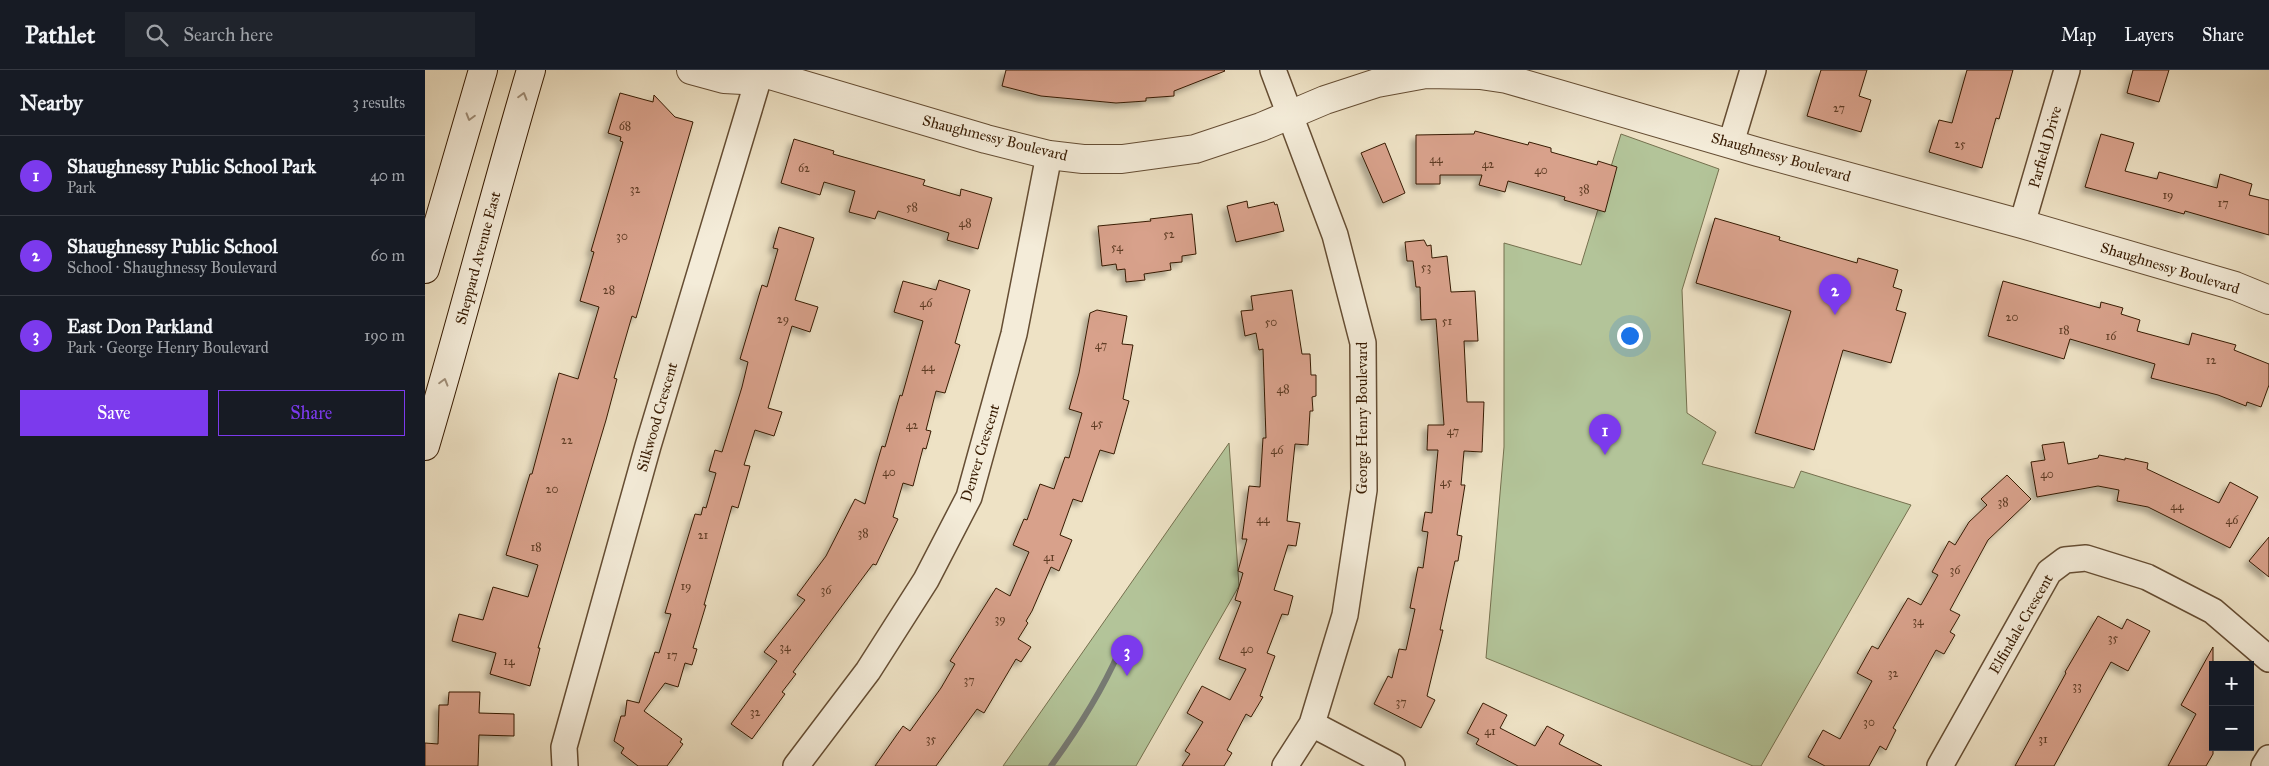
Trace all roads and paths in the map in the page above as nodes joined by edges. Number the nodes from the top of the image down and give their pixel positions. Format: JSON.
{"nodes":[{"id":1,"x":483,"y":70,"type":"edge"},
{"id":2,"x":531,"y":70,"type":"edge"},
{"id":3,"x":691,"y":70,"type":"edge"},
{"id":4,"x":1273,"y":70,"type":"edge"},
{"id":5,"x":1753,"y":70,"type":"edge"},
{"id":6,"x":2067,"y":70,"type":"edge"},
{"id":7,"x":760,"y":71,"type":"edge"},
{"id":8,"x":1290,"y":115,"type":"junction"},
{"id":9,"x":1731,"y":143,"type":"junction"},
{"id":10,"x":1049,"y":155,"type":"junction"},
{"id":11,"x":2022,"y":224,"type":"junction"},
{"id":12,"x":425,"y":269,"type":"edge"},
{"id":13,"x":2269,"y":300,"type":"edge"},
{"id":14,"x":425,"y":446,"type":"edge"},
{"id":15,"x":2269,"y":659,"type":"edge"},
{"id":16,"x":1312,"y":724,"type":"junction"},
{"id":17,"x":2269,"y":758,"type":"edge"},
{"id":18,"x":565,"y":766,"type":"edge"},
{"id":19,"x":796,"y":766,"type":"edge"},
{"id":20,"x":1285,"y":766,"type":"edge"},
{"id":21,"x":1392,"y":766,"type":"edge"},
{"id":22,"x":1940,"y":766,"type":"edge"},
{"id":23,"x":2264,"y":766,"type":"edge"}],
"edges":[{"from":1,"to":12,"type":"street","one_way":true},
{"from":14,"to":2,"type":"street","name":"Sheppard Avenue East","one_way":true},
{"from":3,"to":7,"type":"street"},
{"from":4,"to":8,"type":"street","name":"George Henry Boulevard"},
{"from":5,"to":9,"type":"street"},
{"from":6,"to":11,"type":"street","name":"Parfield Drive"},
{"from":7,"to":10,"type":"street","name":"Shaughmessy Boulevard"},
{"from":7,"to":18,"type":"street","name":"Silkwood Crescent"},
{"from":8,"to":9,"type":"street","name":"Shaughnessy Boulevard"},
{"from":8,"to":10,"type":"street","name":"Shaughmessy Boulevard"},
{"from":8,"to":16,"type":"street","name":"George Henry Boulevard"},
{"from":9,"to":11,"type":"street","name":"Shaughnessy Boulevard"},
{"from":10,"to":19,"type":"street","name":"Denver Crescent"},
{"from":11,"to":13,"type":"street","name":"Shaughnessy Boulevard"},
{"from":15,"to":22,"type":"street","name":"Elfindale Crescent"},
{"from":16,"to":20,"type":"street","name":"George Henry Boulevard"},
{"from":16,"to":21,"type":"street"},
{"from":17,"to":23,"type":"street"}]}
